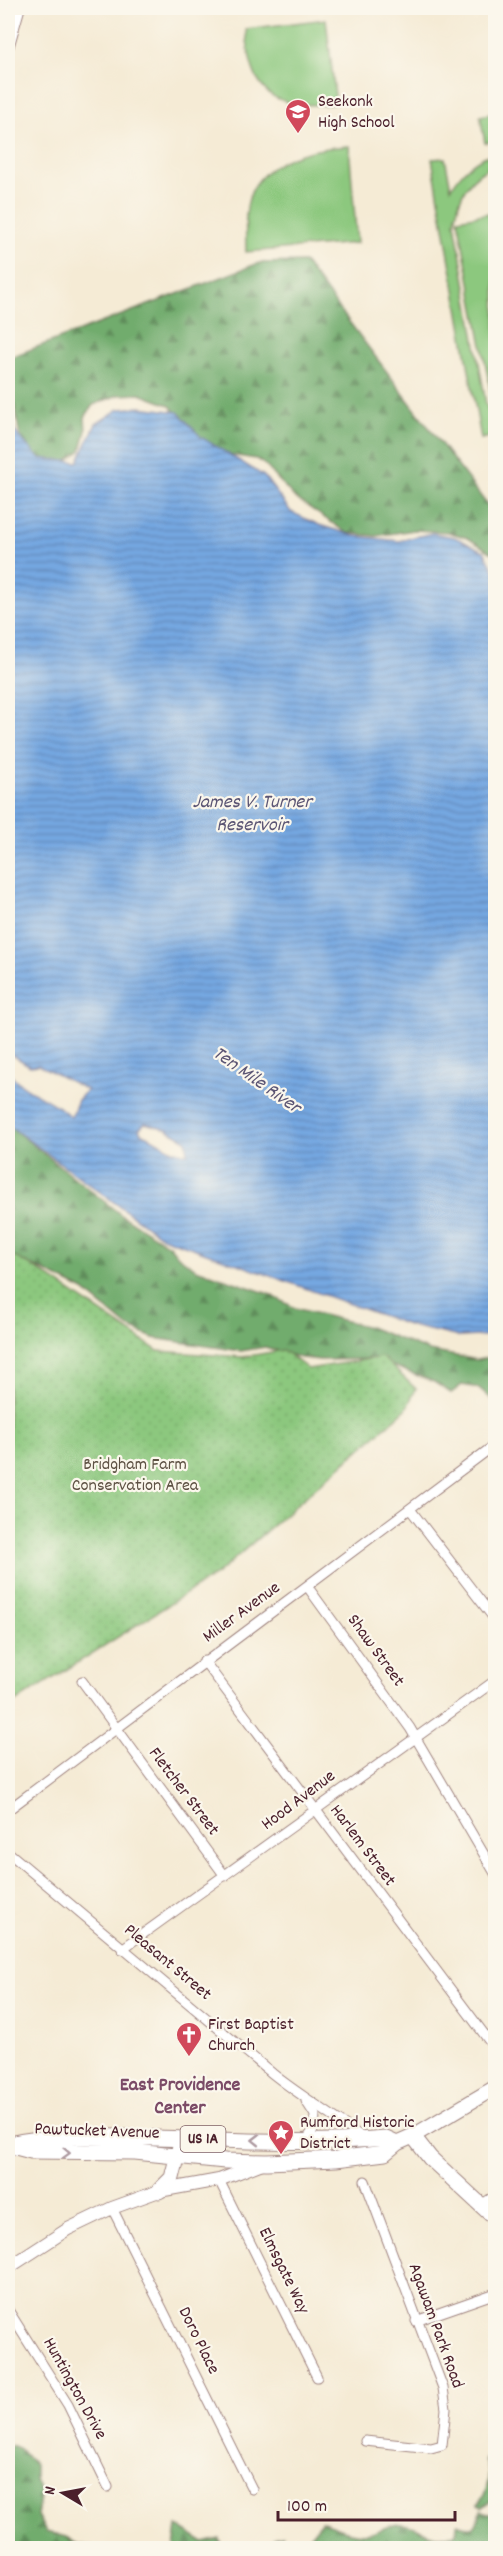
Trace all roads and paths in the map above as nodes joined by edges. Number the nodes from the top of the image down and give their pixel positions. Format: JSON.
{"nodes":[{"id":1,"x":20,"y":8,"type":"edge"},
{"id":2,"x":8,"y":50,"type":"edge"},
{"id":3,"x":495,"y":1444,"type":"edge"},
{"id":4,"x":410,"y":1509,"type":"junction"},
{"id":5,"x":307,"y":1586,"type":"junction"},
{"id":6,"x":495,"y":1621,"type":"edge"},
{"id":7,"x":204,"y":1661,"type":"junction"},
{"id":8,"x":495,"y":1680,"type":"edge"},
{"id":9,"x":82,"y":1681,"type":"dead end"},
{"id":10,"x":115,"y":1728,"type":"junction"},
{"id":11,"x":414,"y":1737,"type":"junction"},
{"id":12,"x":8,"y":1810,"type":"edge"},
{"id":13,"x":314,"y":1810,"type":"junction"},
{"id":14,"x":8,"y":1852,"type":"edge"},
{"id":15,"x":495,"y":1875,"type":"edge"},
{"id":16,"x":225,"y":1876,"type":"junction"},
{"id":17,"x":122,"y":1949,"type":"junction"},
{"id":18,"x":495,"y":2050,"type":"edge"},
{"id":19,"x":495,"y":2087,"type":"edge"},
{"id":20,"x":305,"y":2099,"type":"junction"},
{"id":21,"x":413,"y":2136,"type":"junction"},
{"id":22,"x":181,"y":2139,"type":"junction"},
{"id":23,"x":365,"y":2140,"type":"junction"},
{"id":24,"x":306,"y":2141,"type":"junction"},
{"id":25,"x":397,"y":2143,"type":"junction"},
{"id":26,"x":8,"y":2145,"type":"edge"},
{"id":27,"x":180,"y":2155,"type":"junction"},
{"id":28,"x":267,"y":2162,"type":"junction"},
{"id":29,"x":219,"y":2180,"type":"junction"},
{"id":30,"x":365,"y":2181,"type":"dead end"},
{"id":31,"x":159,"y":2191,"type":"junction"},
{"id":32,"x":495,"y":2195,"type":"edge"},
{"id":33,"x":481,"y":2205,"type":"junction"},
{"id":34,"x":112,"y":2208,"type":"junction"},
{"id":35,"x":495,"y":2219,"type":"edge"},
{"id":36,"x":8,"y":2268,"type":"edge"},
{"id":37,"x":495,"y":2293,"type":"edge"},
{"id":38,"x":8,"y":2310,"type":"edge"},
{"id":39,"x":416,"y":2320,"type":"junction"},
{"id":40,"x":317,"y":2377,"type":"dead end"},
{"id":41,"x":365,"y":2441,"type":"dead end"},
{"id":42,"x":108,"y":2487,"type":"dead end"},
{"id":43,"x":252,"y":2489,"type":"dead end"}],
"edges":[{"from":1,"to":2,"type":"street"},
{"from":3,"to":4,"type":"street","name":"Miller Avenue"},
{"from":4,"to":5,"type":"street","name":"Miller Avenue"},
{"from":4,"to":6,"type":"street"},
{"from":5,"to":7,"type":"street","name":"Miller Avenue"},
{"from":5,"to":11,"type":"street","name":"Shaw Street"},
{"from":7,"to":10,"type":"street","name":"Miller Avenue"},
{"from":7,"to":13,"type":"street","name":"Harlem Street"},
{"from":8,"to":11,"type":"street","name":"Hood Avenue"},
{"from":9,"to":10,"type":"street","name":"Fletcher Street"},
{"from":10,"to":12,"type":"street","name":"Miller Avenue"},
{"from":10,"to":16,"type":"street","name":"Fletcher Street"},
{"from":11,"to":13,"type":"street","name":"Hood Avenue"},
{"from":11,"to":15,"type":"street","name":"Shaw Street"},
{"from":13,"to":16,"type":"street","name":"Hood Avenue"},
{"from":13,"to":18,"type":"street","name":"Harlem Street"},
{"from":14,"to":17,"type":"street","name":"Pleasant Street"},
{"from":16,"to":17,"type":"street","name":"Hood Avenue"},
{"from":17,"to":20,"type":"street","name":"Pleasant Street"},
{"from":19,"to":21,"type":"main road"},
{"from":20,"to":23,"type":"street","name":"Pleasant Street"},
{"from":20,"to":24,"type":"street"},
{"from":21,"to":25,"type":"main road","name":"Pawtucket Avenue","number":"US 1A"},
{"from":21,"to":33,"type":"main road"},
{"from":24,"to":22,"type":"main road","name":"Pawtucket Avenue","number":"US 1A","one_way":true},
{"from":22,"to":26,"type":"main road","name":"Pawtucket Avenue","number":"US 1A"},
{"from":22,"to":27,"type":"main road"},
{"from":23,"to":24,"type":"main road","name":"Pawtucket Avenue","number":"US 1A"},
{"from":23,"to":25,"type":"main road","name":"Pawtucket Avenue","number":"US 1A"},
{"from":25,"to":28,"type":"main road","name":"Pawtucket Avenue","number":"US 1A"},
{"from":26,"to":27,"type":"main road","name":"Pawtucket Avenue","number":"US 1A","one_way":true},
{"from":27,"to":28,"type":"main road","name":"Pawtucket Avenue","number":"US 1A"},
{"from":27,"to":31,"type":"main road"},
{"from":28,"to":29,"type":"street"},
{"from":29,"to":31,"type":"street"},
{"from":29,"to":40,"type":"street","name":"Elmsgate Way"},
{"from":30,"to":39,"type":"street","name":"Agawam Park Road"},
{"from":31,"to":34,"type":"street"},
{"from":32,"to":33,"type":"street"},
{"from":33,"to":35,"type":"main road"},
{"from":34,"to":36,"type":"street"},
{"from":34,"to":43,"type":"street","name":"Doro Place"},
{"from":37,"to":39,"type":"street"},
{"from":38,"to":42,"type":"street","name":"Huntington Drive"},
{"from":39,"to":41,"type":"street","name":"Agawam Park Road"}]}
